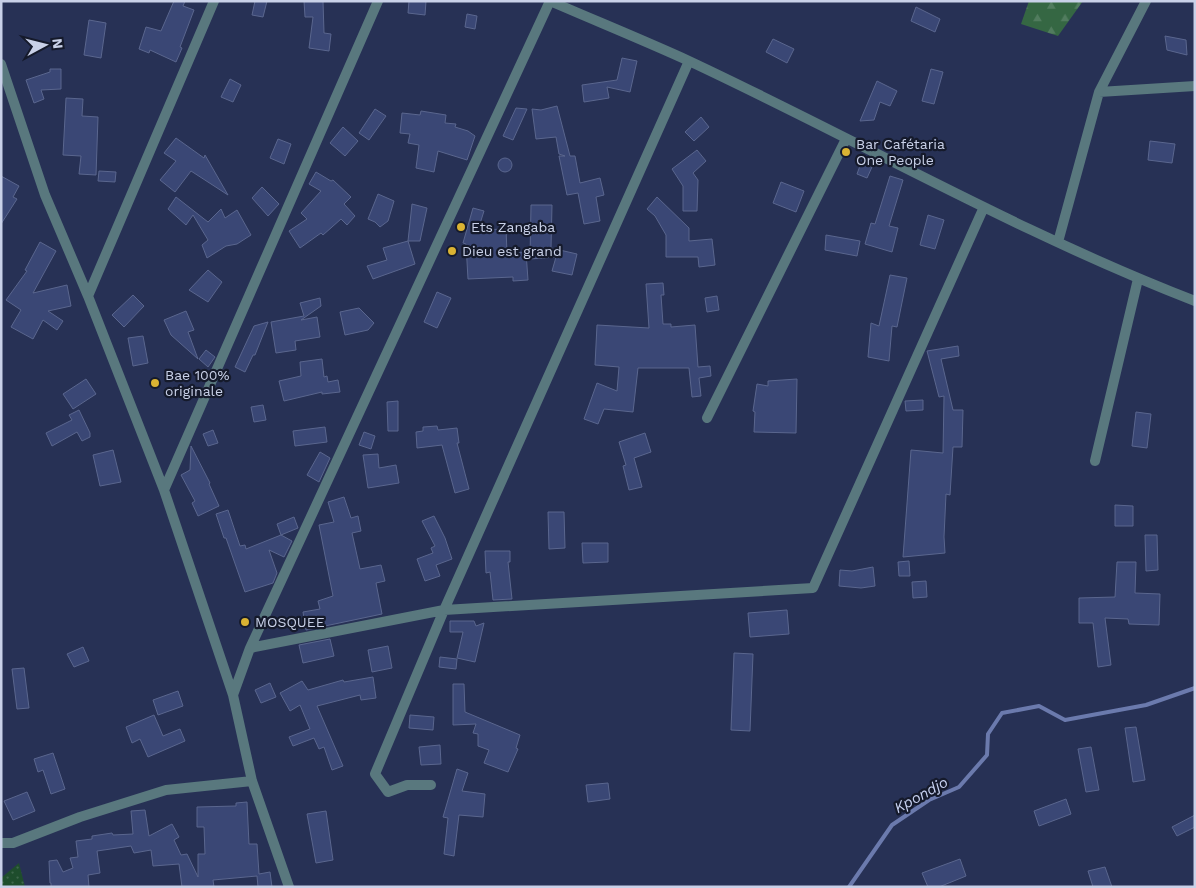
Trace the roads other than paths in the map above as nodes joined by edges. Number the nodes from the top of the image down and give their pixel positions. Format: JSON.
{"nodes":[{"id":1,"x":214,"y":1,"type":"edge"},
{"id":2,"x":378,"y":1,"type":"edge"},
{"id":3,"x":550,"y":1,"type":"edge"},
{"id":4,"x":1146,"y":1,"type":"edge"},
{"id":5,"x":689,"y":61,"type":"junction"},
{"id":6,"x":1,"y":64,"type":"edge"},
{"id":7,"x":1195,"y":86,"type":"edge"},
{"id":8,"x":1099,"y":92,"type":"junction"},
{"id":9,"x":846,"y":139,"type":"junction"},
{"id":10,"x":984,"y":207,"type":"junction"},
{"id":11,"x":1058,"y":242,"type":"junction"},
{"id":12,"x":1138,"y":279,"type":"junction"},
{"id":13,"x":88,"y":296,"type":"junction"},
{"id":14,"x":1195,"y":301,"type":"edge"},
{"id":15,"x":707,"y":418,"type":"dead end"},
{"id":16,"x":1095,"y":460,"type":"dead end"},
{"id":17,"x":164,"y":490,"type":"junction"},
{"id":18,"x":444,"y":610,"type":"junction"},
{"id":19,"x":250,"y":648,"type":"junction"},
{"id":20,"x":233,"y":695,"type":"junction"},
{"id":21,"x":252,"y":781,"type":"junction"},
{"id":22,"x":431,"y":785,"type":"dead end"},
{"id":23,"x":1,"y":843,"type":"edge"},
{"id":24,"x":289,"y":887,"type":"edge"}],
"edges":[{"from":1,"to":13,"type":"street"},
{"from":2,"to":17,"type":"street"},
{"from":3,"to":5,"type":"street"},
{"from":3,"to":19,"type":"street"},
{"from":4,"to":8,"type":"street"},
{"from":5,"to":9,"type":"street"},
{"from":5,"to":18,"type":"street"},
{"from":6,"to":13,"type":"street"},
{"from":7,"to":8,"type":"street"},
{"from":8,"to":11,"type":"street"},
{"from":9,"to":10,"type":"street"},
{"from":9,"to":15,"type":"street"},
{"from":10,"to":11,"type":"street"},
{"from":10,"to":18,"type":"street"},
{"from":11,"to":12,"type":"street"},
{"from":12,"to":14,"type":"street"},
{"from":12,"to":16,"type":"street"},
{"from":13,"to":17,"type":"street"},
{"from":17,"to":20,"type":"street"},
{"from":18,"to":19,"type":"street"},
{"from":18,"to":22,"type":"street"},
{"from":19,"to":20,"type":"street"},
{"from":20,"to":21,"type":"street"},
{"from":21,"to":23,"type":"street"},
{"from":21,"to":24,"type":"street"}]}
